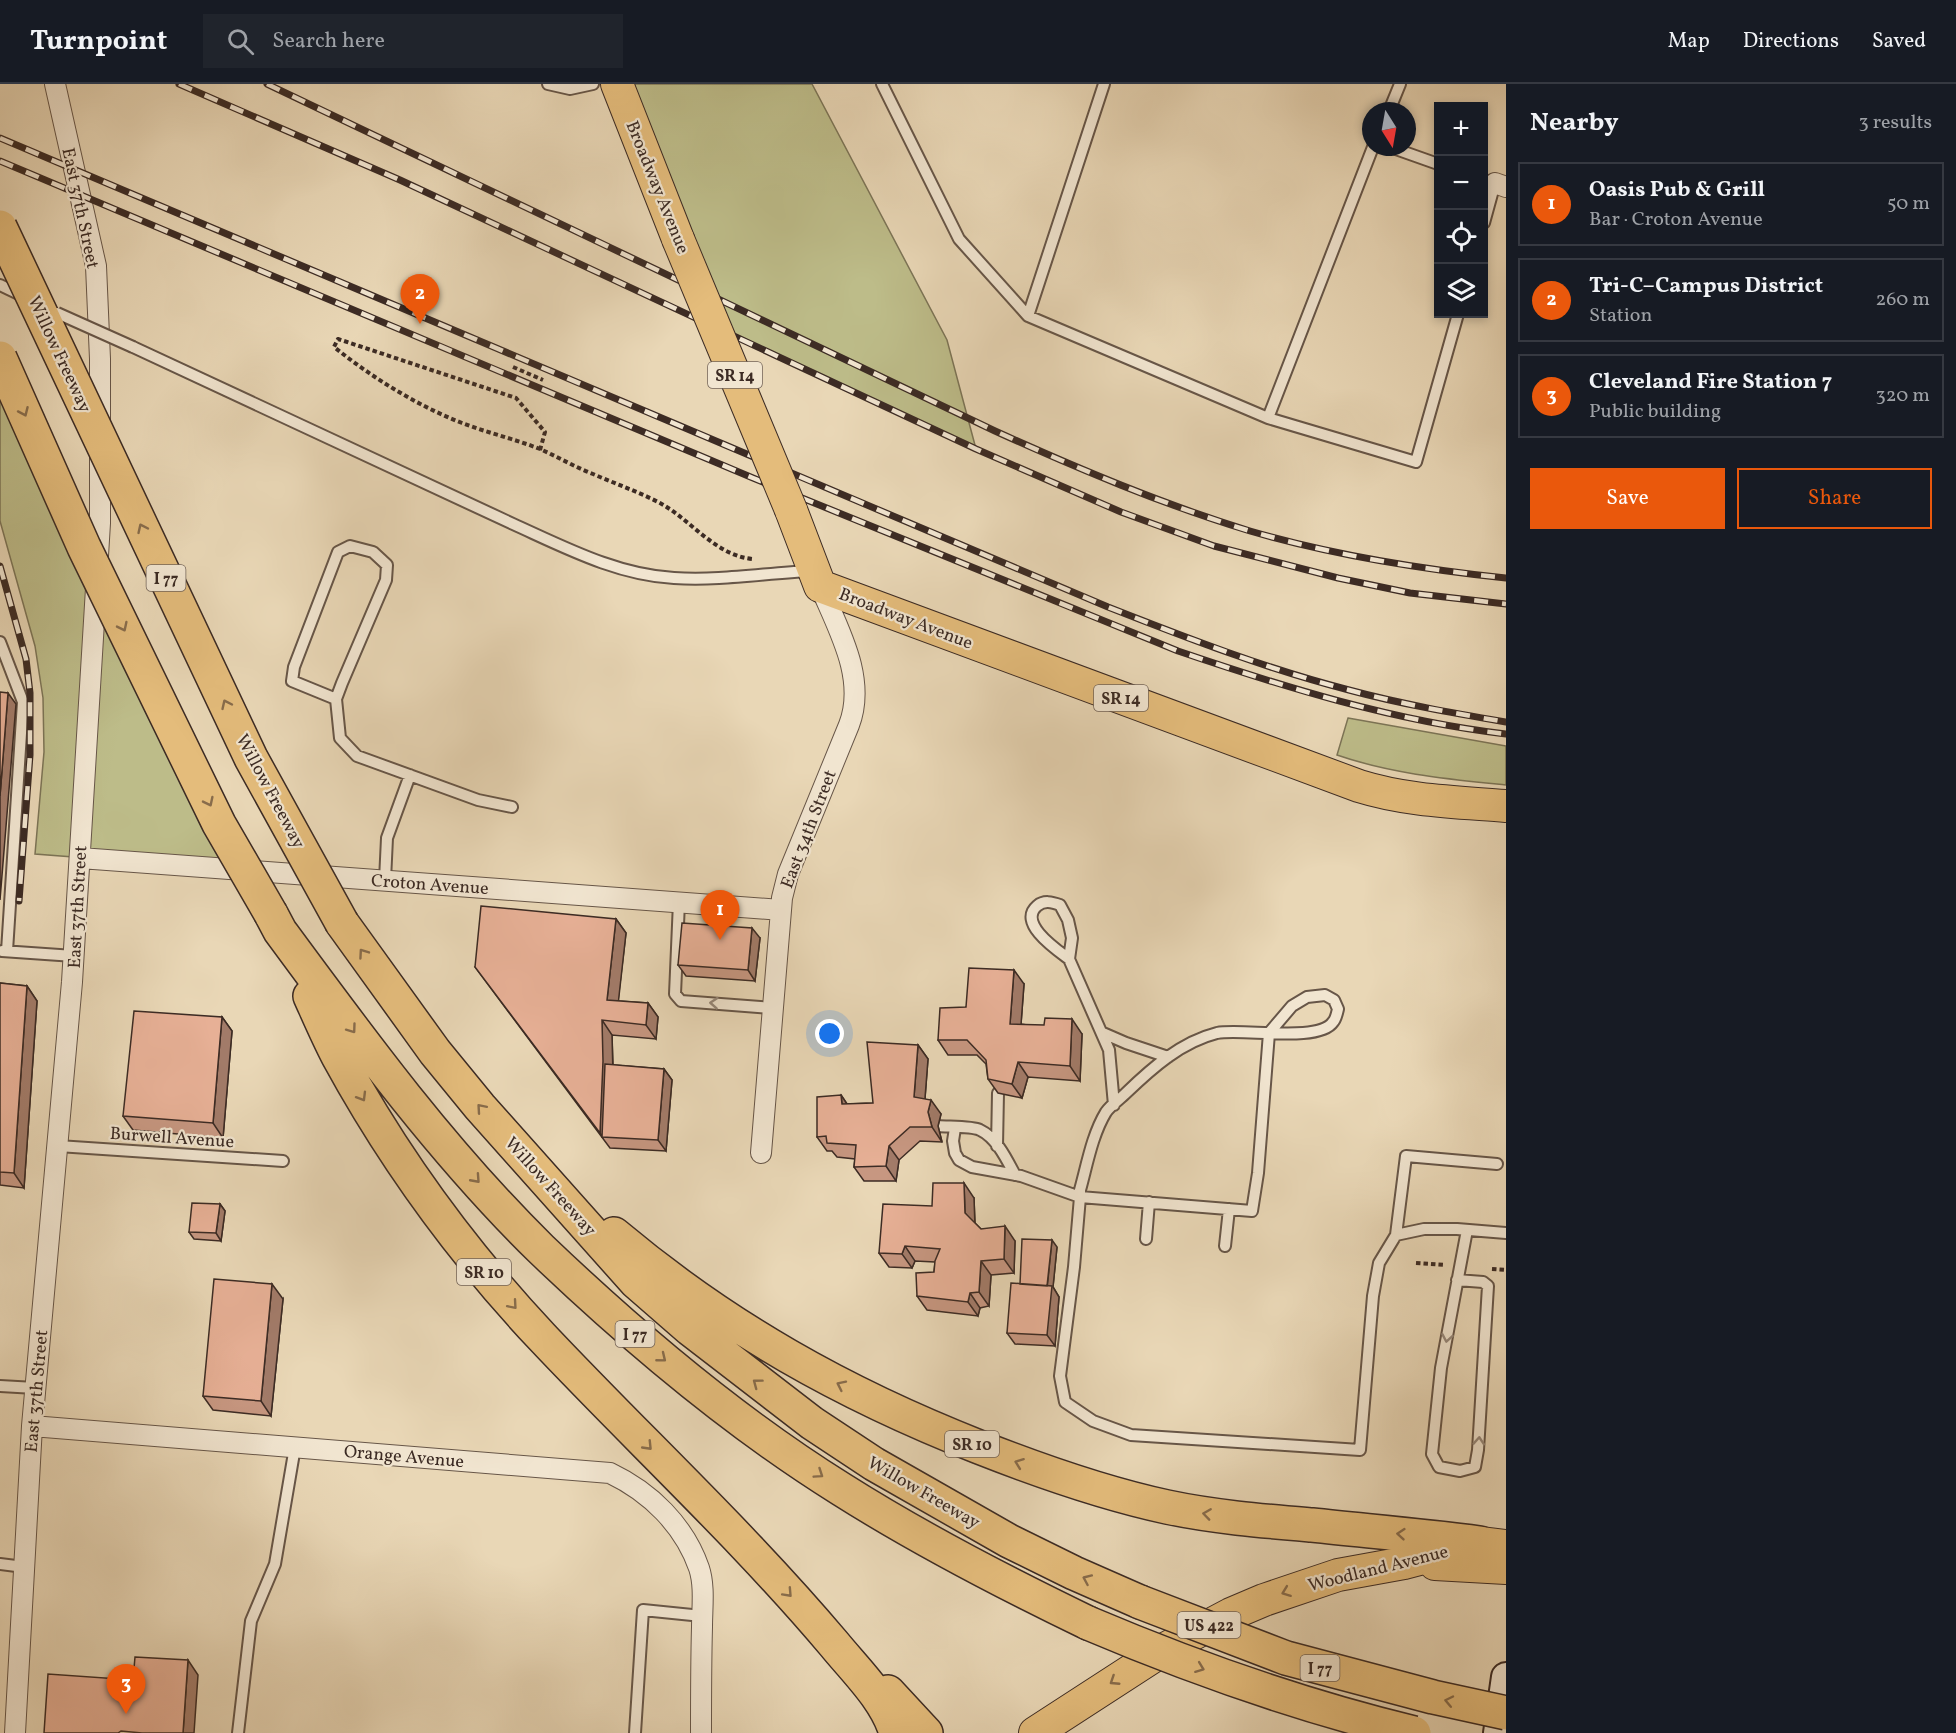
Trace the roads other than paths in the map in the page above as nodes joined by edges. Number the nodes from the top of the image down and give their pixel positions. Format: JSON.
{"nodes":[{"id":1,"x":55,"y":84,"type":"edge"},
{"id":2,"x":548,"y":84,"type":"edge"},
{"id":3,"x":593,"y":84,"type":"edge"},
{"id":4,"x":617,"y":84,"type":"edge"},
{"id":5,"x":882,"y":84,"type":"edge"},
{"id":6,"x":1104,"y":84,"type":"edge"},
{"id":7,"x":1400,"y":84,"type":"edge"},
{"id":8,"x":1393,"y":102,"type":"edge"},
{"id":9,"x":1370,"y":156,"type":"edge"},
{"id":10,"x":1415,"y":156,"type":"edge"},
{"id":11,"x":1434,"y":163,"type":"edge"},
{"id":12,"x":1495,"y":184,"type":"edge"},
{"id":13,"x":1488,"y":210,"type":"edge"},
{"id":14,"x":0,"y":227,"type":"edge"},
{"id":15,"x":0,"y":285,"type":"edge"},
{"id":16,"x":1028,"y":316,"type":"junction"},
{"id":17,"x":1457,"y":318,"type":"edge"},
{"id":18,"x":0,"y":358,"type":"edge"},
{"id":19,"x":1268,"y":418,"type":"junction"},
{"id":20,"x":818,"y":578,"type":"junction"},
{"id":21,"x":0,"y":642,"type":"edge"},
{"id":22,"x":336,"y":699,"type":"junction"},
{"id":23,"x":410,"y":775,"type":"junction"},
{"id":24,"x":1506,"y":806,"type":"edge"},
{"id":25,"x":512,"y":807,"type":"dead end"},
{"id":26,"x":80,"y":858,"type":"junction"},
{"id":27,"x":385,"y":880,"type":"junction"},
{"id":28,"x":679,"y":902,"type":"junction"},
{"id":29,"x":781,"y":910,"type":"junction"},
{"id":30,"x":276,"y":923,"type":"junction"},
{"id":31,"x":4,"y":951,"type":"edge"},
{"id":32,"x":74,"y":956,"type":"junction"},
{"id":33,"x":1069,"y":959,"type":"junction"},
{"id":34,"x":772,"y":1008,"type":"junction"},
{"id":35,"x":1102,"y":1032,"type":"junction"},
{"id":36,"x":1269,"y":1033,"type":"junction"},
{"id":37,"x":1168,"y":1057,"type":"junction"},
{"id":38,"x":998,"y":1093,"type":"edge"},
{"id":39,"x":1114,"y":1105,"type":"junction"},
{"id":40,"x":938,"y":1126,"type":"dead end"},
{"id":41,"x":956,"y":1128,"type":"junction"},
{"id":42,"x":58,"y":1146,"type":"junction"},
{"id":43,"x":997,"y":1146,"type":"junction"},
{"id":44,"x":761,"y":1153,"type":"dead end"},
{"id":45,"x":283,"y":1161,"type":"dead end"},
{"id":46,"x":1497,"y":1164,"type":"dead end"},
{"id":47,"x":534,"y":1167,"type":"junction"},
{"id":48,"x":1015,"y":1175,"type":"junction"},
{"id":49,"x":1080,"y":1197,"type":"junction"},
{"id":50,"x":1149,"y":1202,"type":"junction"},
{"id":51,"x":1229,"y":1209,"type":"junction"},
{"id":52,"x":1467,"y":1230,"type":"junction"},
{"id":53,"x":1506,"y":1233,"type":"edge"},
{"id":54,"x":1396,"y":1235,"type":"junction"},
{"id":55,"x":1146,"y":1239,"type":"dead end"},
{"id":56,"x":1225,"y":1246,"type":"dead end"},
{"id":57,"x":1457,"y":1280,"type":"junction"},
{"id":58,"x":0,"y":1386,"type":"edge"},
{"id":59,"x":35,"y":1388,"type":"junction"},
{"id":60,"x":32,"y":1426,"type":"junction"},
{"id":61,"x":295,"y":1447,"type":"junction"},
{"id":62,"x":1493,"y":1544,"type":"edge"},
{"id":63,"x":1404,"y":1563,"type":"junction"},
{"id":64,"x":0,"y":1564,"type":"edge"},
{"id":65,"x":24,"y":1567,"type":"junction"},
{"id":66,"x":1506,"y":1568,"type":"edge"},
{"id":67,"x":702,"y":1609,"type":"junction"},
{"id":68,"x":817,"y":1624,"type":"junction"},
{"id":69,"x":1506,"y":1677,"type":"edge"},
{"id":70,"x":1506,"y":1713,"type":"edge"},
{"id":71,"x":1037,"y":1732,"type":"edge"},
{"id":72,"x":15,"y":1733,"type":"edge"},
{"id":73,"x":238,"y":1733,"type":"edge"},
{"id":74,"x":635,"y":1733,"type":"edge"},
{"id":75,"x":701,"y":1733,"type":"edge"},
{"id":76,"x":896,"y":1733,"type":"edge"},
{"id":77,"x":926,"y":1733,"type":"edge"},
{"id":78,"x":1414,"y":1733,"type":"edge"},
{"id":79,"x":1498,"y":1733,"type":"edge"}],
"edges":[{"from":1,"to":26,"type":"street","name":"East 37th Street"},
{"from":2,"to":3,"type":"lane"},
{"from":4,"to":20,"type":"main road","name":"Broadway Avenue","number":"SR 14","bridge":true},
{"from":5,"to":16,"type":"lane"},
{"from":6,"to":16,"type":"lane"},
{"from":7,"to":8,"type":"lane"},
{"from":9,"to":19,"type":"lane"},
{"from":10,"to":11,"type":"lane"},
{"from":12,"to":13,"type":"lane"},
{"from":47,"to":14,"type":"highway","name":"Willow Freeway","number":"I 77","one_way":true,"bridge":true},
{"from":15,"to":20,"type":"lane","bridge":true},
{"from":16,"to":19,"type":"lane"},
{"from":17,"to":19,"type":"lane"},
{"from":18,"to":30,"type":"highway","number":"I 77","one_way":true,"bridge":true},
{"from":20,"to":24,"type":"main road","name":"Broadway Avenue","number":"SR 14"},
{"from":20,"to":29,"type":"street","name":"East 34th Street"},
{"from":21,"to":31,"type":"lane"},
{"from":22,"to":22,"type":"lane"},
{"from":22,"to":23,"type":"lane"},
{"from":23,"to":25,"type":"lane"},
{"from":23,"to":27,"type":"lane"},
{"from":26,"to":27,"type":"street","name":"Croton Avenue"},
{"from":26,"to":32,"type":"street","name":"East 37th Street"},
{"from":27,"to":28,"type":"street","name":"Croton Avenue"},
{"from":28,"to":29,"type":"street","name":"Croton Avenue"},
{"from":34,"to":28,"type":"lane","one_way":true},
{"from":29,"to":34,"type":"street","name":"East 34th Street"},
{"from":30,"to":68,"type":"highway","number":"SR 10","one_way":true},
{"from":30,"to":78,"type":"highway","number":"I 77","one_way":true,"bridge":true},
{"from":31,"to":32,"type":"lane"},
{"from":32,"to":42,"type":"street","name":"East 37th Street"},
{"from":33,"to":33,"type":"lane"},
{"from":33,"to":35,"type":"lane"},
{"from":34,"to":44,"type":"street","name":"East 34th Street"},
{"from":35,"to":37,"type":"lane"},
{"from":35,"to":39,"type":"lane"},
{"from":36,"to":36,"type":"lane"},
{"from":36,"to":37,"type":"lane"},
{"from":36,"to":51,"type":"lane"},
{"from":37,"to":39,"type":"lane"},
{"from":38,"to":43,"type":"lane"},
{"from":39,"to":49,"type":"lane"},
{"from":40,"to":41,"type":"lane"},
{"from":41,"to":43,"type":"lane"},
{"from":41,"to":48,"type":"lane"},
{"from":42,"to":45,"type":"lane","name":"Burwell Avenue"},
{"from":42,"to":59,"type":"street","name":"East 37th Street"},
{"from":43,"to":48,"type":"lane"},
{"from":46,"to":54,"type":"lane"},
{"from":62,"to":47,"type":"highway","number":"SR 10","one_way":true},
{"from":70,"to":47,"type":"highway","name":"Willow Freeway","number":"I 77","one_way":true,"bridge":true},
{"from":48,"to":49,"type":"lane"},
{"from":49,"to":50,"type":"lane"},
{"from":49,"to":54,"type":"lane"},
{"from":50,"to":51,"type":"lane"},
{"from":50,"to":55,"type":"lane"},
{"from":51,"to":56,"type":"lane"},
{"from":52,"to":53,"type":"lane"},
{"from":52,"to":54,"type":"lane"},
{"from":52,"to":57,"type":"lane"},
{"from":57,"to":57,"type":"lane","one_way":true},
{"from":58,"to":59,"type":"lane"},
{"from":59,"to":60,"type":"street","name":"East 37th Street"},
{"from":60,"to":61,"type":"street","name":"Orange Avenue"},
{"from":60,"to":65,"type":"street","name":"East 37th Street"},
{"from":61,"to":67,"type":"street","name":"Orange Avenue"},
{"from":61,"to":73,"type":"lane"},
{"from":62,"to":63,"type":"main road","name":"Woodland Avenue","number":"US 422"},
{"from":63,"to":66,"type":"main road"},
{"from":63,"to":71,"type":"main road","name":"Woodland Avenue","number":"US 422","one_way":true},
{"from":64,"to":65,"type":"lane"},
{"from":65,"to":72,"type":"street","name":"East 37th Street"},
{"from":67,"to":74,"type":"lane"},
{"from":67,"to":75,"type":"street"},
{"from":68,"to":76,"type":"highway"},
{"from":68,"to":77,"type":"highway","number":"SR 10"},
{"from":69,"to":79,"type":"main road"}]}
